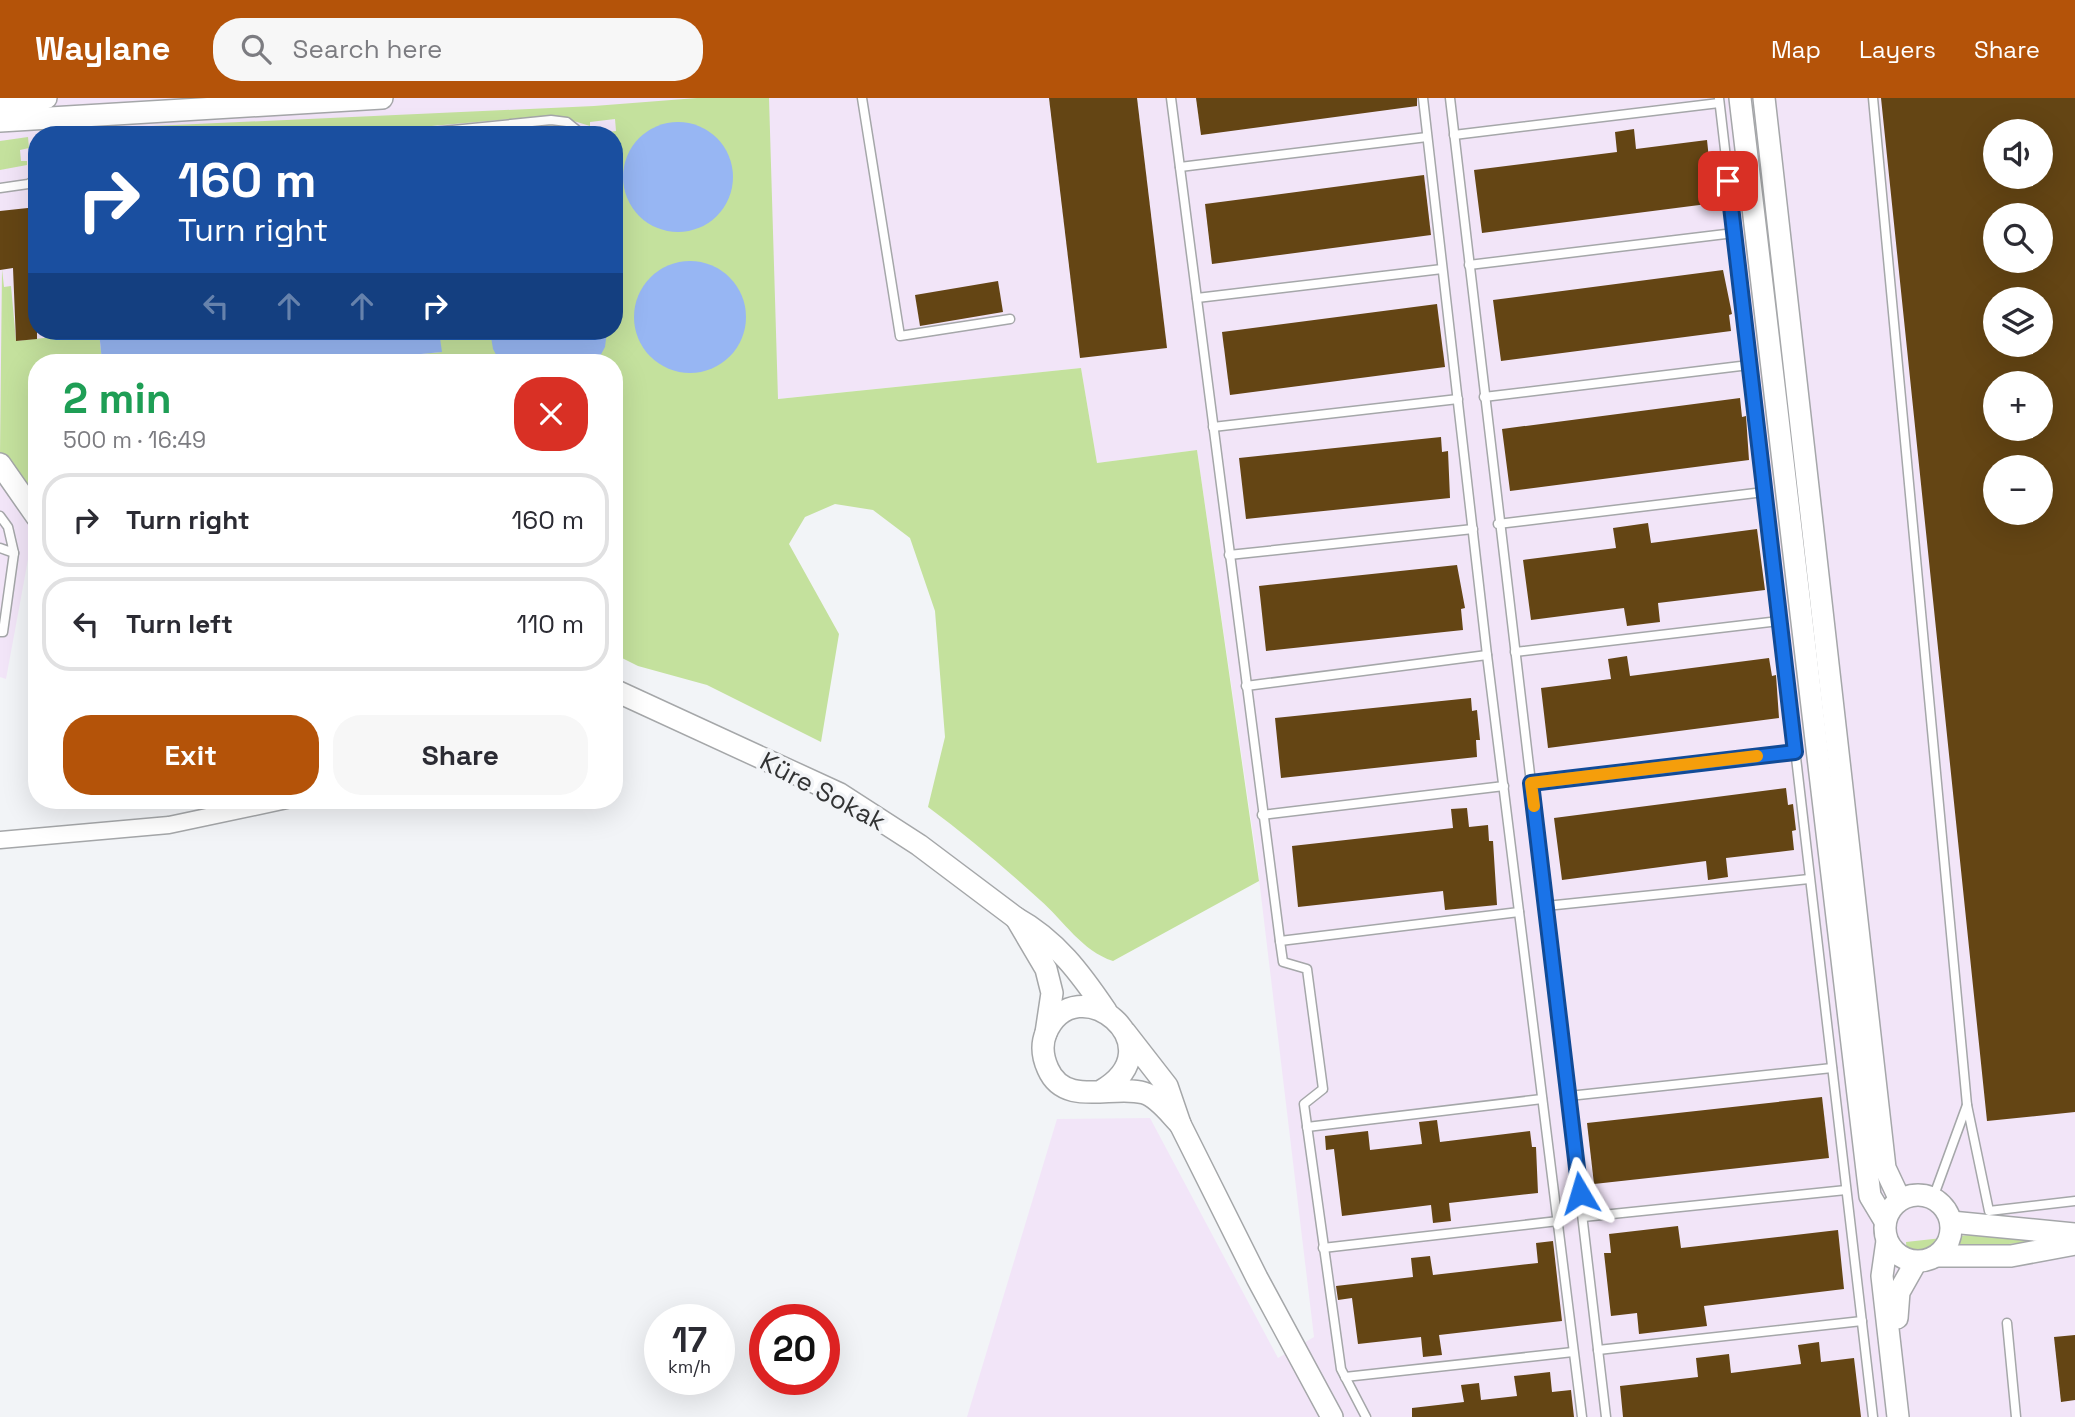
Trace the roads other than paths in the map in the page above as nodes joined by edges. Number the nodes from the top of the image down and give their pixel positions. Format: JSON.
{"nodes":[{"id":1,"x":46,"y":98,"type":"edge"},
{"id":2,"x":382,"y":98,"type":"edge"},
{"id":3,"x":862,"y":98,"type":"edge"},
{"id":4,"x":1171,"y":98,"type":"edge"},
{"id":5,"x":1423,"y":98,"type":"edge"},
{"id":6,"x":1450,"y":98,"type":"edge"},
{"id":7,"x":1764,"y":98,"type":"edge"},
{"id":8,"x":1873,"y":98,"type":"edge"},
{"id":9,"x":1726,"y":100,"type":"edge"},
{"id":10,"x":0,"y":102,"type":"edge"},
{"id":11,"x":0,"y":121,"type":"edge"},
{"id":12,"x":492,"y":126,"type":"edge"},
{"id":13,"x":572,"y":126,"type":"edge"},
{"id":14,"x":1454,"y":135,"type":"junction"},
{"id":15,"x":1427,"y":136,"type":"junction"},
{"id":16,"x":1180,"y":167,"type":"junction"},
{"id":17,"x":28,"y":184,"type":"edge"},
{"id":18,"x":0,"y":188,"type":"edge"},
{"id":19,"x":1734,"y":233,"type":"junction"},
{"id":20,"x":1469,"y":265,"type":"junction"},
{"id":21,"x":1443,"y":269,"type":"junction"},
{"id":22,"x":1196,"y":299,"type":"junction"},
{"id":23,"x":1010,"y":319,"type":"dead end"},
{"id":24,"x":1749,"y":365,"type":"junction"},
{"id":25,"x":1484,"y":397,"type":"junction"},
{"id":26,"x":1458,"y":399,"type":"junction"},
{"id":27,"x":1213,"y":427,"type":"junction"},
{"id":28,"x":0,"y":464,"type":"edge"},
{"id":29,"x":1764,"y":492,"type":"junction"},
{"id":30,"x":28,"y":504,"type":"edge"},
{"id":31,"x":0,"y":516,"type":"edge"},
{"id":32,"x":1498,"y":524,"type":"junction"},
{"id":33,"x":1473,"y":529,"type":"junction"},
{"id":34,"x":0,"y":548,"type":"edge"},
{"id":35,"x":14,"y":553,"type":"junction"},
{"id":36,"x":1229,"y":555,"type":"junction"},
{"id":37,"x":1779,"y":621,"type":"junction"},
{"id":38,"x":0,"y":632,"type":"edge"},
{"id":39,"x":1515,"y":652,"type":"junction"},
{"id":40,"x":1487,"y":655,"type":"junction"},
{"id":41,"x":1246,"y":686,"type":"junction"},
{"id":42,"x":623,"y":694,"type":"edge"},
{"id":43,"x":1795,"y":752,"type":"junction"},
{"id":44,"x":1531,"y":783,"type":"junction"},
{"id":45,"x":1504,"y":786,"type":"junction"},
{"id":46,"x":245,"y":809,"type":"edge"},
{"id":47,"x":1262,"y":815,"type":"junction"},
{"id":48,"x":0,"y":840,"type":"edge"},
{"id":49,"x":1810,"y":879,"type":"junction"},
{"id":50,"x":1546,"y":906,"type":"junction"},
{"id":51,"x":1519,"y":912,"type":"junction"},
{"id":52,"x":1016,"y":918,"type":"junction"},
{"id":53,"x":1280,"y":941,"type":"junction"},
{"id":54,"x":1106,"y":1012,"type":"junction"},
{"id":55,"x":1125,"y":1032,"type":"junction"},
{"id":56,"x":1046,"y":1033,"type":"junction"},
{"id":57,"x":1832,"y":1068,"type":"junction"},
{"id":58,"x":1101,"y":1091,"type":"junction"},
{"id":59,"x":1569,"y":1096,"type":"junction"},
{"id":60,"x":1542,"y":1099,"type":"junction"},
{"id":61,"x":1967,"y":1105,"type":"junction"},
{"id":62,"x":1180,"y":1124,"type":"junction"},
{"id":63,"x":1307,"y":1127,"type":"junction"},
{"id":64,"x":1846,"y":1191,"type":"junction"},
{"id":65,"x":1933,"y":1198,"type":"junction"},
{"id":66,"x":1900,"y":1200,"type":"junction"},
{"id":67,"x":2075,"y":1201,"type":"edge"},
{"id":68,"x":1583,"y":1217,"type":"junction"},
{"id":69,"x":1558,"y":1221,"type":"junction"},
{"id":70,"x":1951,"y":1222,"type":"junction"},
{"id":71,"x":1886,"y":1231,"type":"junction"},
{"id":72,"x":2075,"y":1234,"type":"edge"},
{"id":73,"x":2075,"y":1244,"type":"edge"},
{"id":74,"x":1323,"y":1248,"type":"junction"},
{"id":75,"x":1938,"y":1256,"type":"junction"},
{"id":76,"x":1916,"y":1262,"type":"junction"},
{"id":77,"x":1861,"y":1321,"type":"junction"},
{"id":78,"x":2007,"y":1323,"type":"dead end"},
{"id":79,"x":1598,"y":1350,"type":"junction"},
{"id":80,"x":1573,"y":1352,"type":"junction"},
{"id":81,"x":1345,"y":1377,"type":"junction"},
{"id":82,"x":1332,"y":1417,"type":"edge"},
{"id":83,"x":1366,"y":1417,"type":"edge"},
{"id":84,"x":1581,"y":1417,"type":"edge"},
{"id":85,"x":1606,"y":1417,"type":"edge"},
{"id":86,"x":1873,"y":1417,"type":"edge"},
{"id":87,"x":1898,"y":1417,"type":"edge"},
{"id":88,"x":1909,"y":1417,"type":"edge"},
{"id":89,"x":2016,"y":1417,"type":"edge"}],
"edges":[{"from":1,"to":10,"type":"main road"},
{"from":2,"to":11,"type":"main road"},
{"from":3,"to":23,"type":"lane"},
{"from":4,"to":16,"type":"lane"},
{"from":5,"to":15,"type":"lane"},
{"from":6,"to":14,"type":"lane"},
{"from":7,"to":66,"type":"main road"},
{"from":8,"to":61,"type":"lane"},
{"from":9,"to":14,"type":"lane"},
{"from":9,"to":19,"type":"lane"},
{"from":9,"to":71,"type":"main road"},
{"from":12,"to":13,"type":"lane"},
{"from":14,"to":20,"type":"lane"},
{"from":15,"to":16,"type":"lane"},
{"from":15,"to":21,"type":"lane"},
{"from":16,"to":22,"type":"lane"},
{"from":17,"to":18,"type":"lane"},
{"from":19,"to":20,"type":"lane"},
{"from":19,"to":24,"type":"lane"},
{"from":20,"to":25,"type":"lane"},
{"from":21,"to":22,"type":"lane"},
{"from":21,"to":26,"type":"lane"},
{"from":22,"to":27,"type":"lane"},
{"from":24,"to":25,"type":"lane"},
{"from":24,"to":29,"type":"lane"},
{"from":25,"to":32,"type":"lane"},
{"from":26,"to":27,"type":"lane"},
{"from":26,"to":33,"type":"lane"},
{"from":27,"to":36,"type":"lane"},
{"from":28,"to":30,"type":"main road"},
{"from":29,"to":32,"type":"lane"},
{"from":29,"to":37,"type":"lane"},
{"from":31,"to":35,"type":"lane"},
{"from":32,"to":39,"type":"lane"},
{"from":33,"to":36,"type":"lane"},
{"from":33,"to":40,"type":"lane"},
{"from":34,"to":35,"type":"lane"},
{"from":35,"to":38,"type":"lane"},
{"from":36,"to":41,"type":"lane"},
{"from":37,"to":39,"type":"lane"},
{"from":37,"to":43,"type":"lane"},
{"from":39,"to":44,"type":"lane"},
{"from":40,"to":41,"type":"lane"},
{"from":40,"to":45,"type":"lane"},
{"from":41,"to":47,"type":"lane"},
{"from":42,"to":52,"type":"main road","name":"Küre Sokak"},
{"from":43,"to":44,"type":"lane"},
{"from":43,"to":49,"type":"lane"},
{"from":44,"to":50,"type":"lane"},
{"from":45,"to":47,"type":"lane"},
{"from":45,"to":51,"type":"lane"},
{"from":46,"to":48,"type":"street"},
{"from":47,"to":53,"type":"lane"},
{"from":49,"to":50,"type":"lane"},
{"from":49,"to":57,"type":"lane"},
{"from":50,"to":59,"type":"lane"},
{"from":51,"to":53,"type":"lane"},
{"from":51,"to":60,"type":"lane"},
{"from":52,"to":54,"type":"main road","name":"Küre Sokak"},
{"from":52,"to":56,"type":"main road"},
{"from":53,"to":63,"type":"lane"},
{"from":54,"to":55,"type":"main road"},
{"from":54,"to":56,"type":"main road"},
{"from":55,"to":58,"type":"main road"},
{"from":55,"to":62,"type":"main road"},
{"from":56,"to":58,"type":"main road"},
{"from":57,"to":59,"type":"lane"},
{"from":57,"to":64,"type":"lane"},
{"from":58,"to":62,"type":"main road"},
{"from":59,"to":68,"type":"lane"},
{"from":60,"to":63,"type":"lane"},
{"from":60,"to":69,"type":"lane"},
{"from":61,"to":65,"type":"lane"},
{"from":61,"to":67,"type":"lane"},
{"from":62,"to":82,"type":"main road"},
{"from":63,"to":74,"type":"lane"},
{"from":64,"to":68,"type":"lane"},
{"from":64,"to":77,"type":"lane"},
{"from":65,"to":66,"type":"main road"},
{"from":65,"to":70,"type":"main road"},
{"from":66,"to":71,"type":"main road"},
{"from":68,"to":79,"type":"lane"},
{"from":69,"to":74,"type":"lane"},
{"from":69,"to":80,"type":"lane"},
{"from":70,"to":72,"type":"main road"},
{"from":70,"to":75,"type":"main road"},
{"from":71,"to":76,"type":"main road"},
{"from":71,"to":87,"type":"main road"},
{"from":73,"to":75,"type":"main road"},
{"from":74,"to":81,"type":"lane"},
{"from":75,"to":76,"type":"main road"},
{"from":76,"to":88,"type":"main road"},
{"from":77,"to":79,"type":"lane"},
{"from":77,"to":86,"type":"lane"},
{"from":78,"to":89,"type":"lane"},
{"from":79,"to":85,"type":"lane"},
{"from":80,"to":81,"type":"lane"},
{"from":80,"to":84,"type":"lane"},
{"from":81,"to":83,"type":"lane"}]}
